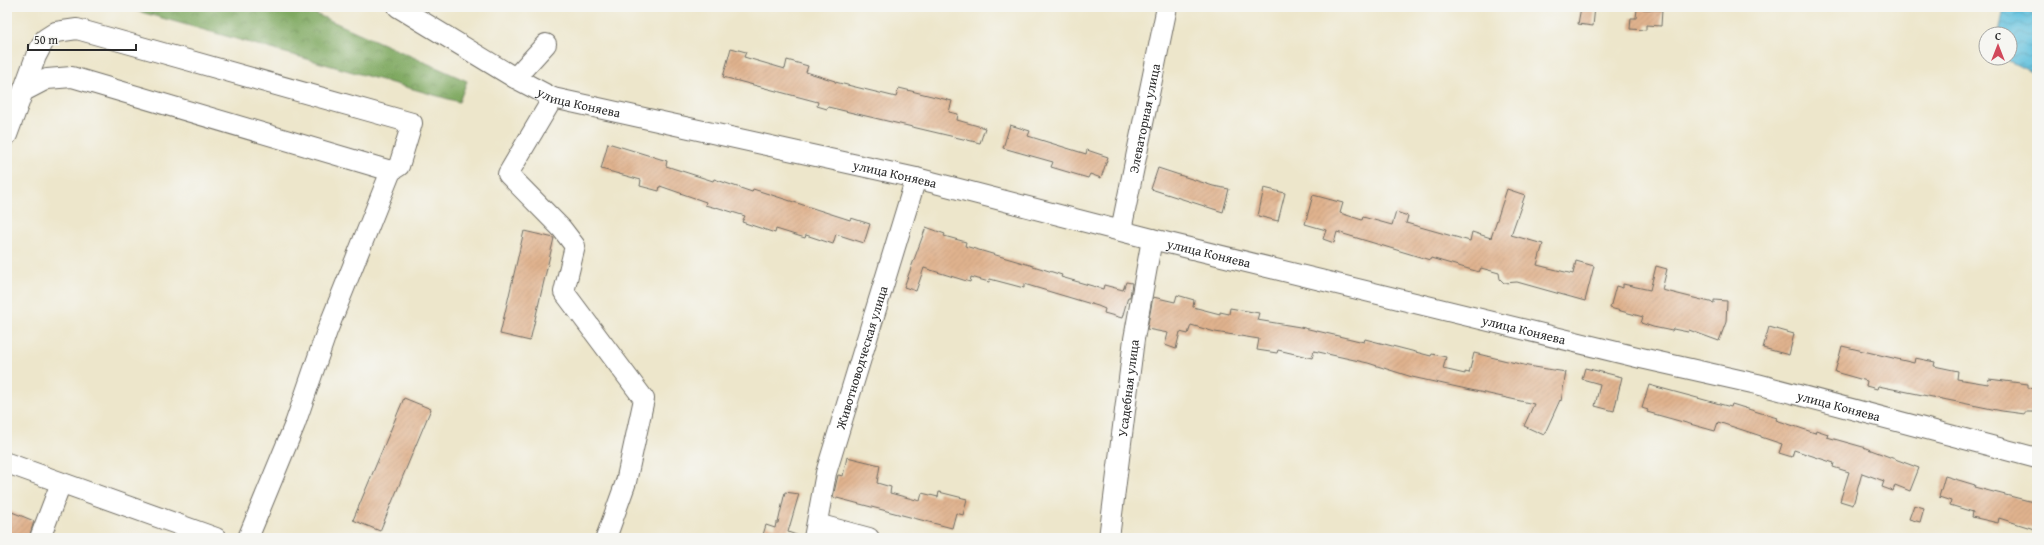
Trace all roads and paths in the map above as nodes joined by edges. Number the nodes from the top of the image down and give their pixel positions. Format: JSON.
{"nodes":[{"id":1,"x":398,"y":7,"type":"edge"},
{"id":2,"x":1167,"y":7,"type":"edge"},
{"id":3,"x":546,"y":44,"type":"dead end"},
{"id":4,"x":516,"y":78,"type":"junction"},
{"id":5,"x":24,"y":91,"type":"junction"},
{"id":6,"x":554,"y":98,"type":"junction"},
{"id":7,"x":7,"y":135,"type":"edge"},
{"id":8,"x":391,"y":171,"type":"junction"},
{"id":9,"x":916,"y":178,"type":"junction"},
{"id":10,"x":1121,"y":230,"type":"junction"},
{"id":11,"x":1152,"y":239,"type":"junction"},
{"id":12,"x":2037,"y":458,"type":"edge"},
{"id":13,"x":7,"y":463,"type":"edge"},
{"id":14,"x":61,"y":483,"type":"junction"},
{"id":15,"x":815,"y":531,"type":"edge"},
{"id":16,"x":40,"y":538,"type":"edge"},
{"id":17,"x":216,"y":538,"type":"edge"},
{"id":18,"x":248,"y":538,"type":"edge"},
{"id":19,"x":606,"y":538,"type":"edge"},
{"id":20,"x":869,"y":538,"type":"edge"},
{"id":21,"x":1109,"y":538,"type":"edge"}],
"edges":[{"from":1,"to":4,"type":"street","name":"улица Коняева"},
{"from":2,"to":10,"type":"street","name":"Элеваторная улица"},
{"from":3,"to":4,"type":"street"},
{"from":4,"to":6,"type":"street","name":"улица Коняева"},
{"from":5,"to":7,"type":"street"},
{"from":5,"to":8,"type":"street"},
{"from":5,"to":8,"type":"street"},
{"from":6,"to":9,"type":"street","name":"улица Коняева"},
{"from":6,"to":19,"type":"street"},
{"from":8,"to":18,"type":"street"},
{"from":9,"to":10,"type":"street","name":"улица Коняева"},
{"from":9,"to":15,"type":"street","name":"Животноводческая улица"},
{"from":10,"to":11,"type":"street","name":"улица Коняева"},
{"from":11,"to":12,"type":"street","name":"улица Коняева"},
{"from":11,"to":21,"type":"street","name":"Усадебная улица"},
{"from":13,"to":14,"type":"street"},
{"from":14,"to":16,"type":"street"},
{"from":14,"to":17,"type":"street"},
{"from":15,"to":20,"type":"street"}]}
